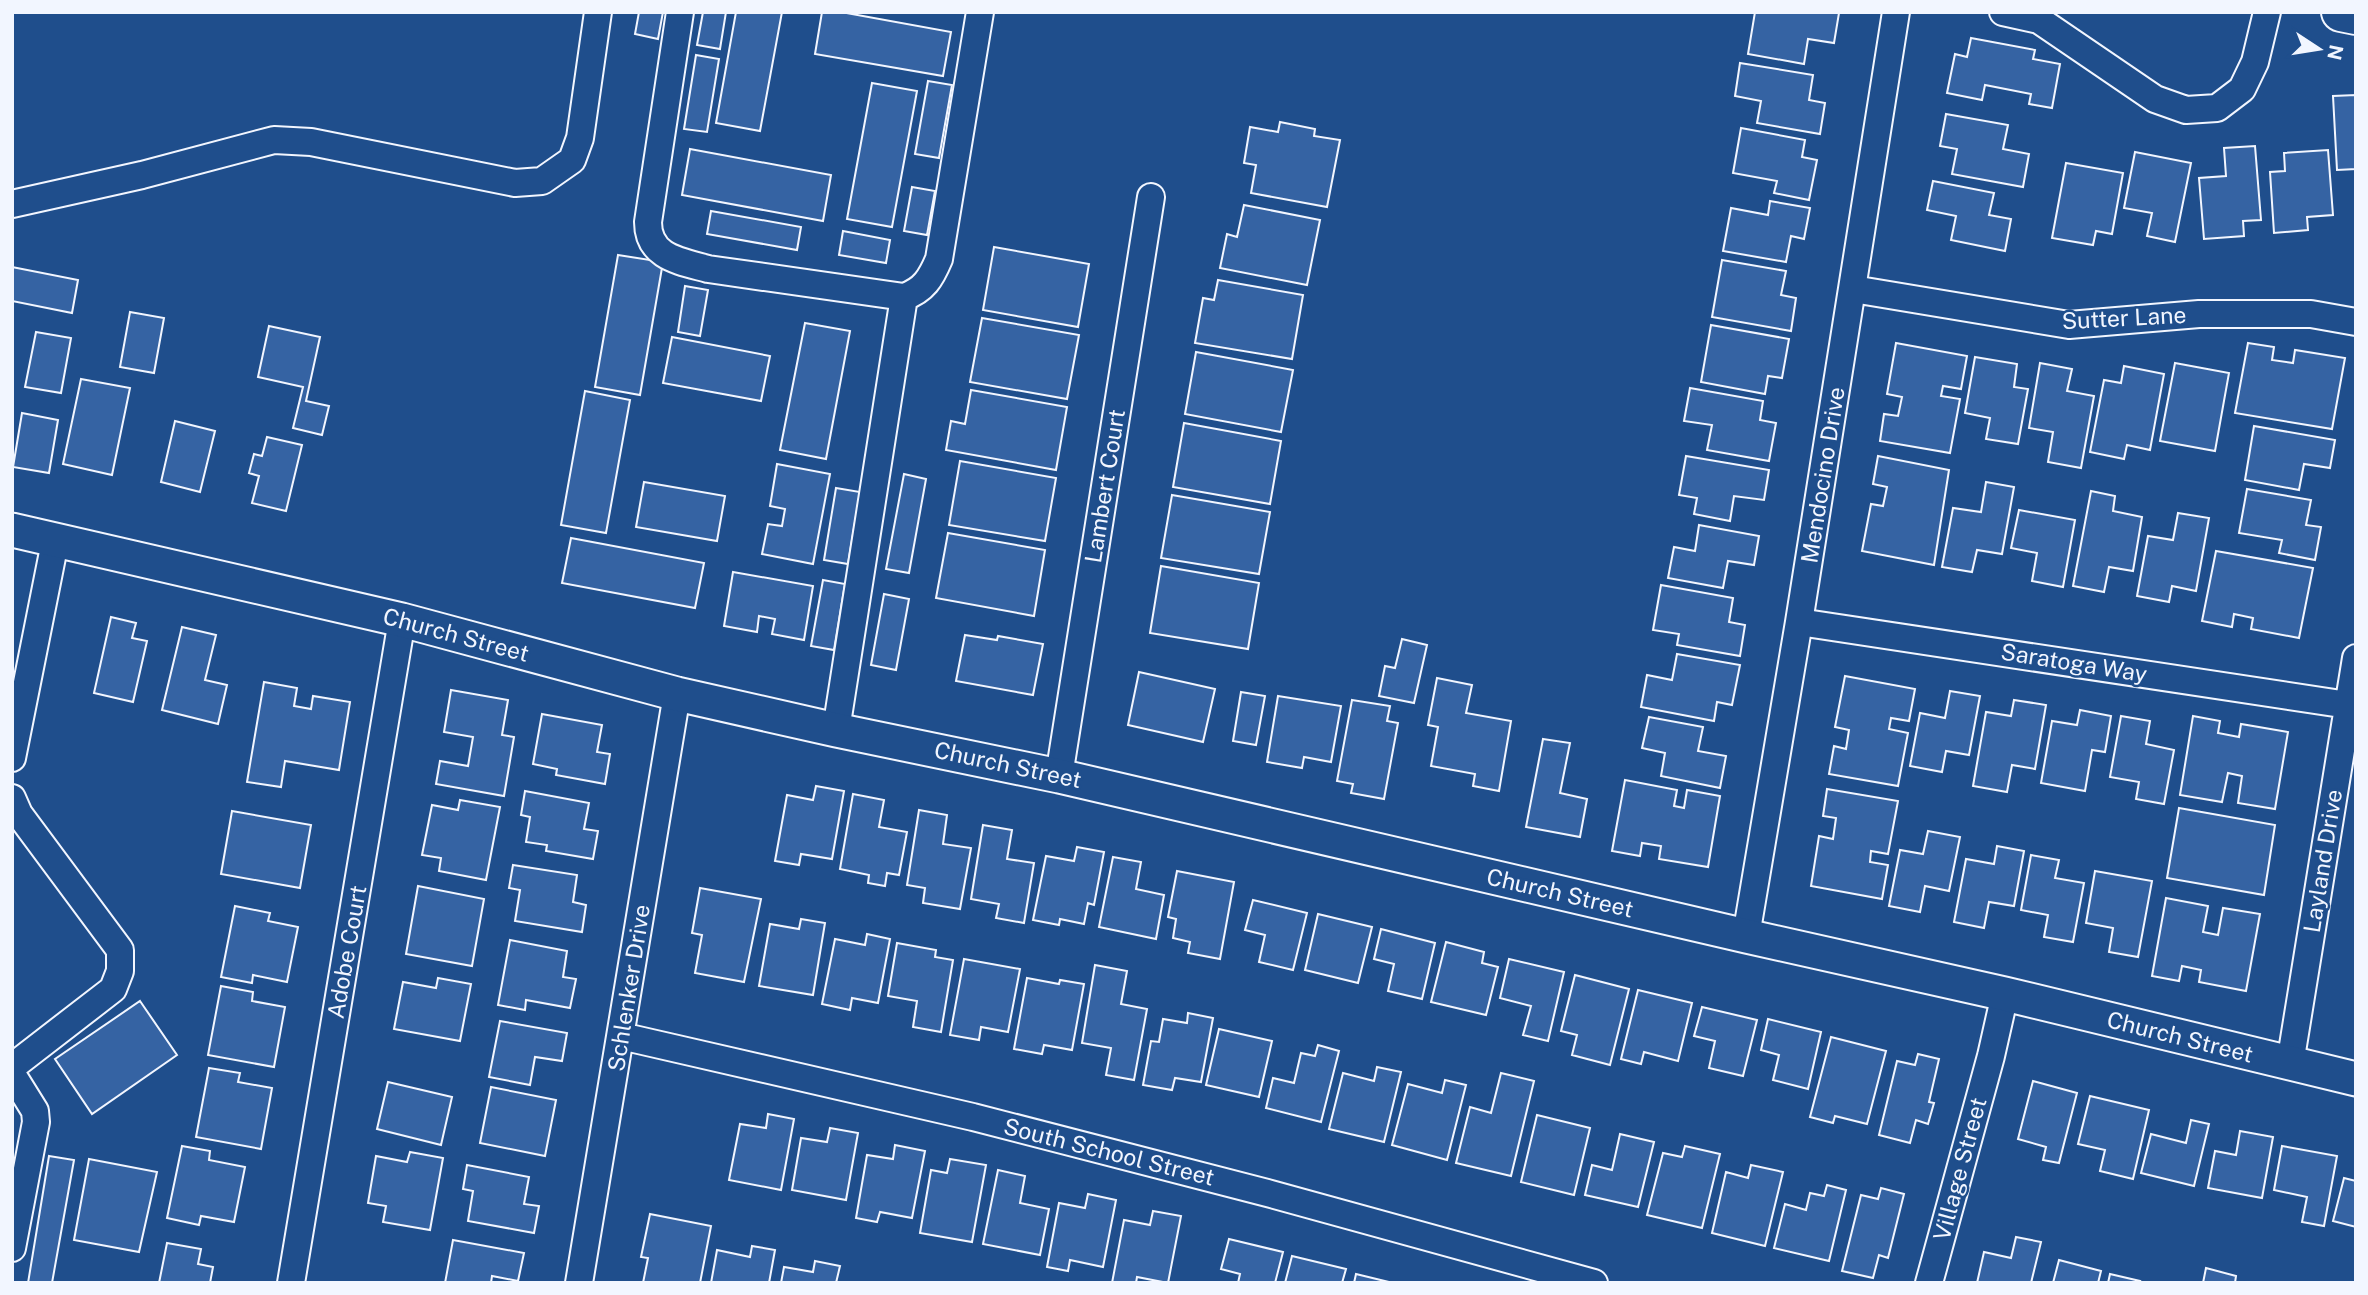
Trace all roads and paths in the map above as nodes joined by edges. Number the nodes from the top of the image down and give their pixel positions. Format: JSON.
{"nodes":[{"id":1,"x":598,"y":12,"type":"edge"},
{"id":2,"x":680,"y":12,"type":"edge"},
{"id":3,"x":980,"y":12,"type":"edge"},
{"id":4,"x":1896,"y":12,"type":"edge"},
{"id":5,"x":2003,"y":12,"type":"edge"},
{"id":6,"x":2267,"y":12,"type":"edge"},
{"id":7,"x":2341,"y":12,"type":"edge"},
{"id":8,"x":2356,"y":15,"type":"edge"},
{"id":9,"x":1152,"y":197,"type":"dead end"},
{"id":10,"x":12,"y":204,"type":"edge"},
{"id":11,"x":1853,"y":289,"type":"junction"},
{"id":12,"x":904,"y":297,"type":"junction"},
{"id":13,"x":2356,"y":322,"type":"edge"},
{"id":14,"x":12,"y":530,"type":"edge"},
{"id":15,"x":55,"y":542,"type":"junction"},
{"id":16,"x":402,"y":620,"type":"junction"},
{"id":17,"x":1800,"y":622,"type":"junction"},
{"id":18,"x":2356,"y":658,"type":"edge"},
{"id":19,"x":677,"y":694,"type":"junction"},
{"id":20,"x":2348,"y":705,"type":"junction"},
{"id":21,"x":836,"y":730,"type":"junction"},
{"id":22,"x":12,"y":758,"type":"edge"},
{"id":23,"x":1059,"y":776,"type":"junction"},
{"id":24,"x":12,"y":798,"type":"edge"},
{"id":25,"x":1746,"y":936,"type":"junction"},
{"id":26,"x":2005,"y":995,"type":"junction"},
{"id":27,"x":621,"y":1036,"type":"junction"},
{"id":28,"x":2290,"y":1063,"type":"junction"},
{"id":29,"x":12,"y":1068,"type":"edge"},
{"id":30,"x":12,"y":1074,"type":"edge"},
{"id":31,"x":2356,"y":1079,"type":"edge"},
{"id":32,"x":12,"y":1248,"type":"edge"},
{"id":33,"x":291,"y":1283,"type":"edge"},
{"id":34,"x":579,"y":1283,"type":"edge"},
{"id":35,"x":1594,"y":1283,"type":"edge"},
{"id":36,"x":1929,"y":1283,"type":"edge"}],
"edges":[{"from":1,"to":10,"type":"street"},
{"from":2,"to":12,"type":"street"},
{"from":3,"to":12,"type":"street"},
{"from":4,"to":11,"type":"street","name":"Mendocino Drive"},
{"from":5,"to":6,"type":"street"},
{"from":7,"to":8,"type":"main road"},
{"from":9,"to":23,"type":"street","name":"Lambert Court"},
{"from":11,"to":13,"type":"street","name":"Sutter Lane"},
{"from":11,"to":17,"type":"street","name":"Mendocino Drive"},
{"from":12,"to":21,"type":"street"},
{"from":14,"to":15,"type":"street","name":"Church Street"},
{"from":15,"to":16,"type":"street","name":"Church Street"},
{"from":15,"to":22,"type":"street"},
{"from":16,"to":19,"type":"street","name":"Church Street"},
{"from":16,"to":33,"type":"street","name":"Adobe Court"},
{"from":17,"to":20,"type":"street","name":"Saratoga Way"},
{"from":17,"to":25,"type":"street","name":"Mendocino Drive"},
{"from":18,"to":20,"type":"street","name":"Layland Drive"},
{"from":19,"to":21,"type":"street","name":"Church Street"},
{"from":19,"to":27,"type":"street","name":"Schlenker Drive"},
{"from":20,"to":28,"type":"street","name":"Layland Drive"},
{"from":21,"to":23,"type":"street","name":"Church Street"},
{"from":23,"to":25,"type":"street","name":"Church Street"},
{"from":24,"to":29,"type":"street"},
{"from":25,"to":26,"type":"street","name":"Church Street"},
{"from":26,"to":28,"type":"street","name":"Church Street"},
{"from":26,"to":36,"type":"street","name":"Village Street"},
{"from":27,"to":34,"type":"street","name":"Schlenker Drive"},
{"from":27,"to":35,"type":"street","name":"South School Street"},
{"from":28,"to":31,"type":"street","name":"Church Street"},
{"from":30,"to":32,"type":"street"}]}
